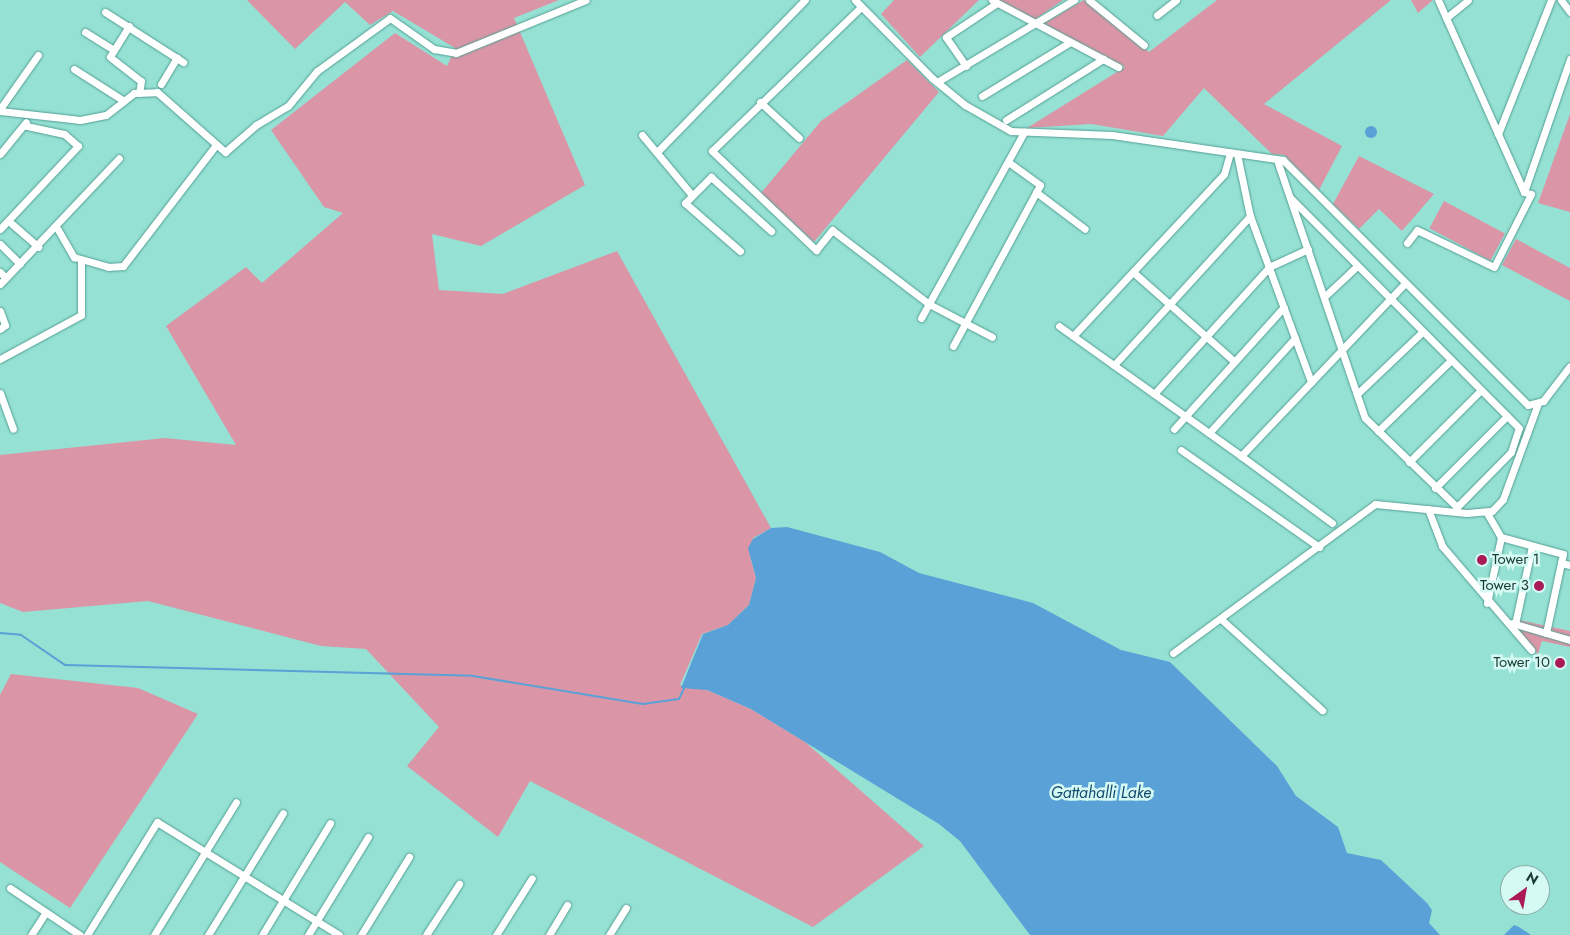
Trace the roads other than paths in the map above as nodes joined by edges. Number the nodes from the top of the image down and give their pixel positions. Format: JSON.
{"nodes":[{"id":1,"x":586,"y":0,"type":"edge"},
{"id":2,"x":804,"y":0,"type":"edge"},
{"id":3,"x":1074,"y":0,"type":"edge"},
{"id":4,"x":1089,"y":0,"type":"edge"},
{"id":5,"x":1176,"y":0,"type":"edge"},
{"id":6,"x":1438,"y":0,"type":"edge"},
{"id":7,"x":1468,"y":0,"type":"edge"},
{"id":8,"x":1551,"y":0,"type":"edge"},
{"id":9,"x":1561,"y":0,"type":"edge"},
{"id":10,"x":994,"y":2,"type":"edge"},
{"id":11,"x":859,"y":3,"type":"edge"},
{"id":12,"x":105,"y":12,"type":"dead end"},
{"id":13,"x":1570,"y":12,"type":"edge"},
{"id":14,"x":1157,"y":15,"type":"dead end"},
{"id":15,"x":1446,"y":18,"type":"junction"},
{"id":16,"x":1034,"y":23,"type":"junction"},
{"id":17,"x":128,"y":26,"type":"junction"},
{"id":18,"x":85,"y":32,"type":"dead end"},
{"id":19,"x":1070,"y":42,"type":"junction"},
{"id":20,"x":1144,"y":44,"type":"dead end"},
{"id":21,"x":114,"y":50,"type":"junction"},
{"id":22,"x":38,"y":55,"type":"dead end"},
{"id":23,"x":1103,"y":59,"type":"junction"},
{"id":24,"x":1570,"y":59,"type":"edge"},
{"id":25,"x":966,"y":66,"type":"junction"},
{"id":26,"x":1118,"y":67,"type":"dead end"},
{"id":27,"x":74,"y":70,"type":"dead end"},
{"id":28,"x":937,"y":82,"type":"junction"},
{"id":29,"x":161,"y":84,"type":"dead end"},
{"id":30,"x":139,"y":92,"type":"junction"},
{"id":31,"x":982,"y":96,"type":"dead end"},
{"id":32,"x":124,"y":101,"type":"junction"},
{"id":33,"x":760,"y":102,"type":"junction"},
{"id":34,"x":0,"y":110,"type":"edge"},
{"id":35,"x":27,"y":117,"type":"junction"},
{"id":36,"x":64,"y":120,"type":"junction"},
{"id":37,"x":1006,"y":120,"type":"dead end"},
{"id":38,"x":25,"y":126,"type":"junction"},
{"id":39,"x":1024,"y":132,"type":"junction"},
{"id":40,"x":64,"y":134,"type":"junction"},
{"id":41,"x":1498,"y":134,"type":"junction"},
{"id":42,"x":642,"y":135,"type":"dead end"},
{"id":43,"x":799,"y":138,"type":"dead end"},
{"id":44,"x":216,"y":145,"type":"junction"},
{"id":45,"x":657,"y":152,"type":"junction"},
{"id":46,"x":1234,"y":153,"type":"junction"},
{"id":47,"x":0,"y":154,"type":"edge"},
{"id":48,"x":119,"y":158,"type":"dead end"},
{"id":49,"x":1008,"y":162,"type":"junction"},
{"id":50,"x":1278,"y":163,"type":"dead end"},
{"id":51,"x":1036,"y":192,"type":"junction"},
{"id":52,"x":1524,"y":192,"type":"junction"},
{"id":53,"x":692,"y":195,"type":"junction"},
{"id":54,"x":1290,"y":197,"type":"junction"},
{"id":55,"x":1250,"y":216,"type":"junction"},
{"id":56,"x":12,"y":224,"type":"dead end"},
{"id":57,"x":57,"y":228,"type":"junction"},
{"id":58,"x":0,"y":229,"type":"edge"},
{"id":59,"x":1085,"y":229,"type":"dead end"},
{"id":60,"x":771,"y":231,"type":"dead end"},
{"id":61,"x":1407,"y":243,"type":"dead end"},
{"id":62,"x":0,"y":244,"type":"edge"},
{"id":63,"x":38,"y":247,"type":"junction"},
{"id":64,"x":1308,"y":249,"type":"junction"},
{"id":65,"x":740,"y":251,"type":"dead end"},
{"id":66,"x":81,"y":260,"type":"junction"},
{"id":67,"x":20,"y":264,"type":"junction"},
{"id":68,"x":1357,"y":266,"type":"junction"},
{"id":69,"x":1269,"y":267,"type":"junction"},
{"id":70,"x":1132,"y":272,"type":"junction"},
{"id":71,"x":2,"y":278,"type":"edge"},
{"id":72,"x":1405,"y":283,"type":"junction"},
{"id":73,"x":1324,"y":297,"type":"junction"},
{"id":74,"x":1390,"y":299,"type":"junction"},
{"id":75,"x":929,"y":304,"type":"junction"},
{"id":76,"x":1169,"y":304,"type":"junction"},
{"id":77,"x":1284,"y":307,"type":"junction"},
{"id":78,"x":0,"y":311,"type":"edge"},
{"id":79,"x":922,"y":318,"type":"dead end"},
{"id":80,"x":965,"y":323,"type":"junction"},
{"id":81,"x":1059,"y":326,"type":"dead end"},
{"id":82,"x":0,"y":329,"type":"edge"},
{"id":83,"x":1422,"y":332,"type":"junction"},
{"id":84,"x":1073,"y":336,"type":"junction"},
{"id":85,"x":1206,"y":336,"type":"junction"},
{"id":86,"x":992,"y":337,"type":"dead end"},
{"id":87,"x":1295,"y":338,"type":"junction"},
{"id":88,"x":953,"y":346,"type":"dead end"},
{"id":89,"x":1342,"y":351,"type":"junction"},
{"id":90,"x":0,"y":359,"type":"edge"},
{"id":91,"x":1451,"y":360,"type":"junction"},
{"id":92,"x":1234,"y":361,"type":"junction"},
{"id":93,"x":1114,"y":365,"type":"junction"},
{"id":94,"x":1570,"y":366,"type":"edge"},
{"id":95,"x":1311,"y":382,"type":"junction"},
{"id":96,"x":1481,"y":390,"type":"junction"},
{"id":97,"x":0,"y":392,"type":"edge"},
{"id":98,"x":1154,"y":394,"type":"junction"},
{"id":99,"x":1357,"y":394,"type":"junction"},
{"id":100,"x":1536,"y":406,"type":"junction"},
{"id":101,"x":1183,"y":415,"type":"junction"},
{"id":102,"x":1507,"y":416,"type":"junction"},
{"id":103,"x":13,"y":429,"type":"dead end"},
{"id":104,"x":1174,"y":429,"type":"dead end"},
{"id":105,"x":1378,"y":431,"type":"junction"},
{"id":106,"x":1209,"y":433,"type":"junction"},
{"id":107,"x":1181,"y":450,"type":"dead end"},
{"id":108,"x":1241,"y":456,"type":"junction"},
{"id":109,"x":1409,"y":462,"type":"junction"},
{"id":110,"x":1435,"y":488,"type":"junction"},
{"id":111,"x":1428,"y":509,"type":"junction"},
{"id":112,"x":1489,"y":516,"type":"junction"},
{"id":113,"x":1332,"y":523,"type":"dead end"},
{"id":114,"x":1501,"y":536,"type":"junction"},
{"id":115,"x":1532,"y":546,"type":"junction"},
{"id":116,"x":1319,"y":547,"type":"junction"},
{"id":117,"x":1561,"y":563,"type":"junction"},
{"id":118,"x":1570,"y":565,"type":"edge"},
{"id":119,"x":1487,"y":602,"type":"junction"},
{"id":120,"x":1222,"y":620,"type":"junction"},
{"id":121,"x":1502,"y":620,"type":"junction"},
{"id":122,"x":1515,"y":624,"type":"junction"},
{"id":123,"x":1546,"y":633,"type":"junction"},
{"id":124,"x":1570,"y":640,"type":"edge"},
{"id":125,"x":1531,"y":650,"type":"dead end"},
{"id":126,"x":1173,"y":653,"type":"dead end"},
{"id":127,"x":1322,"y":710,"type":"dead end"},
{"id":128,"x":236,"y":802,"type":"dead end"},
{"id":129,"x":283,"y":813,"type":"dead end"},
{"id":130,"x":330,"y":823,"type":"dead end"},
{"id":131,"x":368,"y":837,"type":"dead end"},
{"id":132,"x":205,"y":852,"type":"junction"},
{"id":133,"x":409,"y":857,"type":"dead end"},
{"id":134,"x":244,"y":876,"type":"junction"},
{"id":135,"x":532,"y":878,"type":"dead end"},
{"id":136,"x":459,"y":884,"type":"dead end"},
{"id":137,"x":10,"y":888,"type":"dead end"},
{"id":138,"x":284,"y":901,"type":"junction"},
{"id":139,"x":567,"y":905,"type":"dead end"},
{"id":140,"x":626,"y":908,"type":"dead end"},
{"id":141,"x":46,"y":912,"type":"junction"},
{"id":142,"x":317,"y":922,"type":"junction"},
{"id":143,"x":31,"y":935,"type":"edge"},
{"id":144,"x":80,"y":935,"type":"edge"},
{"id":145,"x":87,"y":935,"type":"edge"},
{"id":146,"x":154,"y":935,"type":"edge"},
{"id":147,"x":208,"y":935,"type":"edge"},
{"id":148,"x":262,"y":935,"type":"edge"},
{"id":149,"x":308,"y":935,"type":"edge"},
{"id":150,"x":339,"y":935,"type":"edge"},
{"id":151,"x":361,"y":935,"type":"edge"},
{"id":152,"x":426,"y":935,"type":"edge"},
{"id":153,"x":496,"y":935,"type":"edge"},
{"id":154,"x":549,"y":935,"type":"edge"},
{"id":155,"x":609,"y":935,"type":"edge"}],
"edges":[{"from":1,"to":44,"type":"street"},
{"from":2,"to":45,"type":"street"},
{"from":3,"to":16,"type":"street"},
{"from":4,"to":20,"type":"street"},
{"from":5,"to":14,"type":"street"},
{"from":6,"to":15,"type":"street"},
{"from":7,"to":15,"type":"street"},
{"from":8,"to":41,"type":"street"},
{"from":9,"to":13,"type":"street"},
{"from":10,"to":16,"type":"street"},
{"from":10,"to":25,"type":"street"},
{"from":11,"to":28,"type":"street"},
{"from":11,"to":33,"type":"street"},
{"from":12,"to":17,"type":"street"},
{"from":15,"to":41,"type":"street"},
{"from":16,"to":19,"type":"street"},
{"from":16,"to":25,"type":"street"},
{"from":17,"to":21,"type":"street"},
{"from":17,"to":29,"type":"street"},
{"from":18,"to":21,"type":"street"},
{"from":19,"to":23,"type":"street"},
{"from":19,"to":31,"type":"street"},
{"from":21,"to":30,"type":"street"},
{"from":22,"to":34,"type":"street"},
{"from":23,"to":26,"type":"street"},
{"from":23,"to":37,"type":"street"},
{"from":24,"to":52,"type":"street"},
{"from":25,"to":28,"type":"street"},
{"from":27,"to":32,"type":"street"},
{"from":28,"to":39,"type":"street"},
{"from":30,"to":32,"type":"street"},
{"from":30,"to":44,"type":"street"},
{"from":32,"to":36,"type":"street"},
{"from":33,"to":43,"type":"street"},
{"from":33,"to":75,"type":"street"},
{"from":34,"to":35,"type":"street"},
{"from":35,"to":36,"type":"street"},
{"from":35,"to":38,"type":"street"},
{"from":36,"to":40,"type":"street"},
{"from":38,"to":40,"type":"street"},
{"from":38,"to":47,"type":"street"},
{"from":39,"to":46,"type":"street"},
{"from":39,"to":49,"type":"street"},
{"from":40,"to":58,"type":"street"},
{"from":41,"to":52,"type":"street"},
{"from":42,"to":45,"type":"street"},
{"from":44,"to":66,"type":"street"},
{"from":45,"to":53,"type":"street"},
{"from":46,"to":55,"type":"street"},
{"from":46,"to":70,"type":"street"},
{"from":46,"to":72,"type":"street"},
{"from":48,"to":57,"type":"street"},
{"from":49,"to":51,"type":"street"},
{"from":49,"to":75,"type":"street"},
{"from":50,"to":54,"type":"street"},
{"from":51,"to":59,"type":"street"},
{"from":51,"to":80,"type":"street"},
{"from":52,"to":61,"type":"street"},
{"from":53,"to":60,"type":"street"},
{"from":53,"to":65,"type":"street"},
{"from":54,"to":64,"type":"street"},
{"from":54,"to":68,"type":"street"},
{"from":55,"to":69,"type":"street"},
{"from":55,"to":76,"type":"street"},
{"from":56,"to":63,"type":"street"},
{"from":57,"to":63,"type":"street"},
{"from":57,"to":66,"type":"street"},
{"from":62,"to":67,"type":"street"},
{"from":63,"to":67,"type":"street"},
{"from":64,"to":69,"type":"street"},
{"from":64,"to":73,"type":"street"},
{"from":66,"to":90,"type":"street"},
{"from":67,"to":71,"type":"street"},
{"from":68,"to":73,"type":"street"},
{"from":68,"to":74,"type":"street"},
{"from":69,"to":77,"type":"street"},
{"from":69,"to":85,"type":"street"},
{"from":70,"to":76,"type":"street"},
{"from":70,"to":84,"type":"street"},
{"from":72,"to":74,"type":"street"},
{"from":72,"to":100,"type":"street"},
{"from":73,"to":89,"type":"street"},
{"from":74,"to":83,"type":"street"},
{"from":74,"to":89,"type":"street"},
{"from":75,"to":79,"type":"street"},
{"from":75,"to":80,"type":"street"},
{"from":76,"to":85,"type":"street"},
{"from":76,"to":93,"type":"street"},
{"from":77,"to":87,"type":"street"},
{"from":77,"to":92,"type":"street"},
{"from":78,"to":82,"type":"street"},
{"from":80,"to":86,"type":"street"},
{"from":80,"to":88,"type":"street"},
{"from":81,"to":84,"type":"street"},
{"from":83,"to":91,"type":"street"},
{"from":83,"to":99,"type":"street"},
{"from":84,"to":93,"type":"street"},
{"from":85,"to":92,"type":"street"},
{"from":85,"to":98,"type":"street"},
{"from":87,"to":95,"type":"street"},
{"from":87,"to":106,"type":"street"},
{"from":89,"to":95,"type":"street"},
{"from":89,"to":99,"type":"street"},
{"from":91,"to":96,"type":"street"},
{"from":91,"to":105,"type":"street"},
{"from":92,"to":101,"type":"street"},
{"from":93,"to":98,"type":"street"},
{"from":94,"to":100,"type":"street"},
{"from":95,"to":108,"type":"street"},
{"from":96,"to":102,"type":"street"},
{"from":96,"to":109,"type":"street"},
{"from":97,"to":103,"type":"street"},
{"from":98,"to":101,"type":"street"},
{"from":99,"to":105,"type":"street"},
{"from":100,"to":112,"type":"street"},
{"from":101,"to":104,"type":"street"},
{"from":101,"to":106,"type":"street"},
{"from":102,"to":110,"type":"street"},
{"from":102,"to":110,"type":"street"},
{"from":105,"to":109,"type":"street"},
{"from":106,"to":108,"type":"street"},
{"from":107,"to":116,"type":"street"},
{"from":108,"to":113,"type":"street"},
{"from":109,"to":110,"type":"street"},
{"from":111,"to":112,"type":"street"},
{"from":111,"to":116,"type":"street"},
{"from":111,"to":119,"type":"street"},
{"from":112,"to":114,"type":"street"},
{"from":114,"to":115,"type":"street"},
{"from":114,"to":119,"type":"street"},
{"from":115,"to":117,"type":"street"},
{"from":115,"to":122,"type":"street"},
{"from":116,"to":120,"type":"street"},
{"from":117,"to":118,"type":"street"},
{"from":117,"to":123,"type":"street"},
{"from":119,"to":121,"type":"street"},
{"from":120,"to":126,"type":"street"},
{"from":120,"to":127,"type":"street"},
{"from":121,"to":122,"type":"street"},
{"from":121,"to":125,"type":"street"},
{"from":122,"to":123,"type":"street"},
{"from":123,"to":124,"type":"street"},
{"from":128,"to":132,"type":"street"},
{"from":129,"to":134,"type":"street"},
{"from":130,"to":138,"type":"street"},
{"from":131,"to":142,"type":"street"},
{"from":132,"to":134,"type":"street"},
{"from":132,"to":145,"type":"street"},
{"from":132,"to":146,"type":"street"},
{"from":133,"to":151,"type":"street"},
{"from":134,"to":138,"type":"street"},
{"from":134,"to":147,"type":"street"},
{"from":135,"to":153,"type":"street"},
{"from":136,"to":152,"type":"street"},
{"from":137,"to":141,"type":"street"},
{"from":138,"to":142,"type":"street"},
{"from":138,"to":148,"type":"street"},
{"from":139,"to":154,"type":"street"},
{"from":140,"to":155,"type":"street"},
{"from":141,"to":143,"type":"street"},
{"from":141,"to":144,"type":"street"},
{"from":142,"to":149,"type":"street"},
{"from":142,"to":150,"type":"street"}]}
